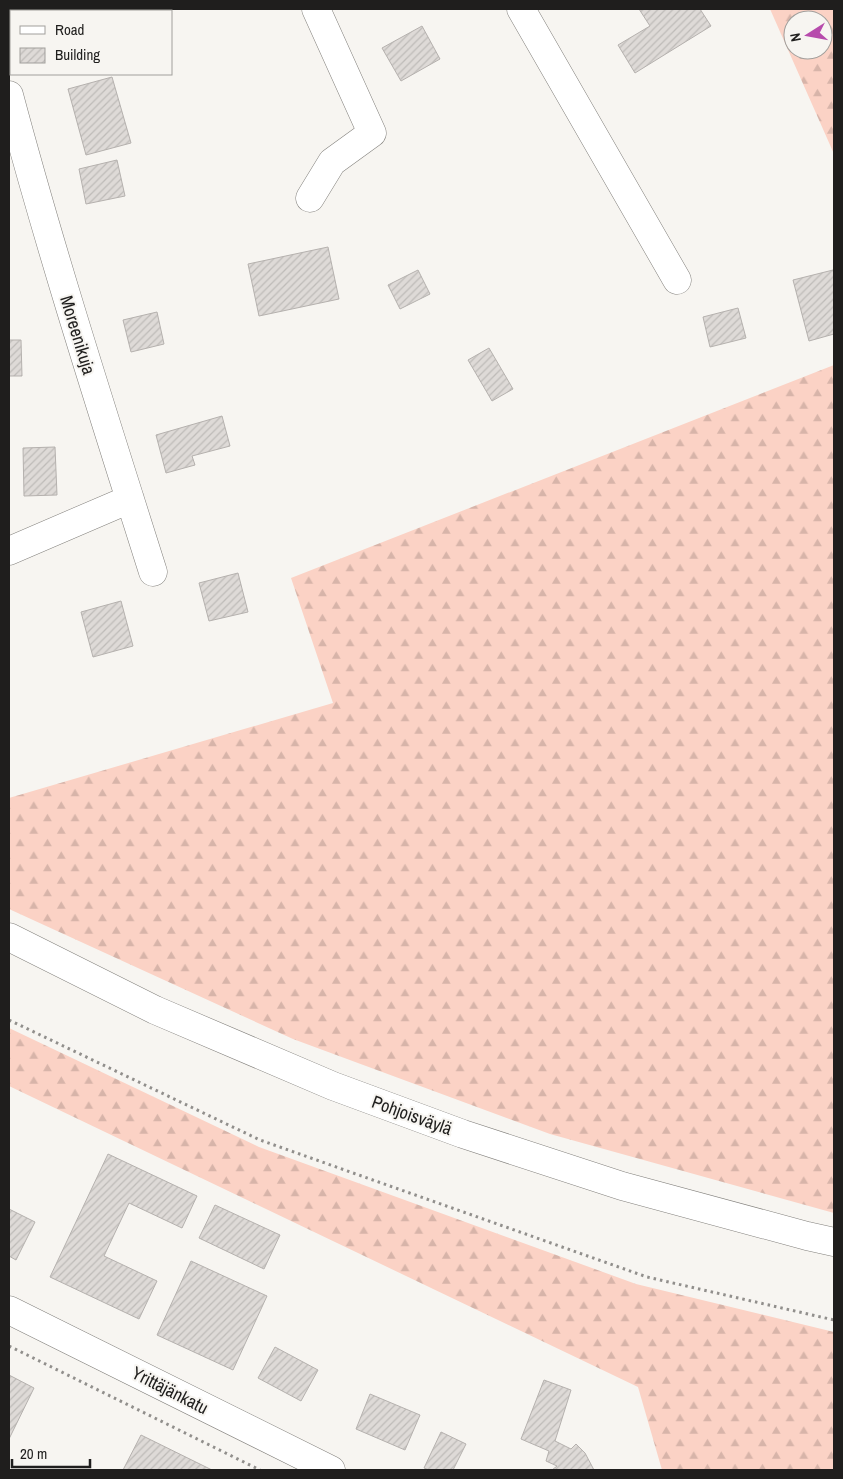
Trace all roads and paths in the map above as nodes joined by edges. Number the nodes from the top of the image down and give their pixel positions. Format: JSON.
{"nodes":[{"id":1,"x":316,"y":9,"type":"edge"},
{"id":2,"x":520,"y":9,"type":"edge"},
{"id":3,"x":9,"y":95,"type":"edge"},
{"id":4,"x":310,"y":198,"type":"dead end"},
{"id":5,"x":678,"y":280,"type":"dead end"},
{"id":6,"x":130,"y":499,"type":"junction"},
{"id":7,"x":9,"y":551,"type":"edge"},
{"id":8,"x":153,"y":572,"type":"dead end"},
{"id":9,"x":9,"y":937,"type":"edge"},
{"id":10,"x":9,"y":1020,"type":"edge"},
{"id":11,"x":834,"y":1242,"type":"edge"},
{"id":12,"x":9,"y":1310,"type":"edge"},
{"id":13,"x":834,"y":1320,"type":"edge"},
{"id":14,"x":9,"y":1346,"type":"edge"},
{"id":15,"x":260,"y":1470,"type":"edge"},
{"id":16,"x":331,"y":1470,"type":"edge"}],
"edges":[{"from":1,"to":4,"type":"street"},
{"from":2,"to":5,"type":"street"},
{"from":3,"to":6,"type":"street","name":"Moreenikuja"},
{"from":6,"to":7,"type":"street"},
{"from":6,"to":8,"type":"street","name":"Moreenikuja"},
{"from":9,"to":11,"type":"street","name":"Pohjoisväylä"},
{"from":10,"to":13,"type":"path"},
{"from":12,"to":16,"type":"street","name":"Yrittäjänkatu"},
{"from":14,"to":15,"type":"path"}]}
